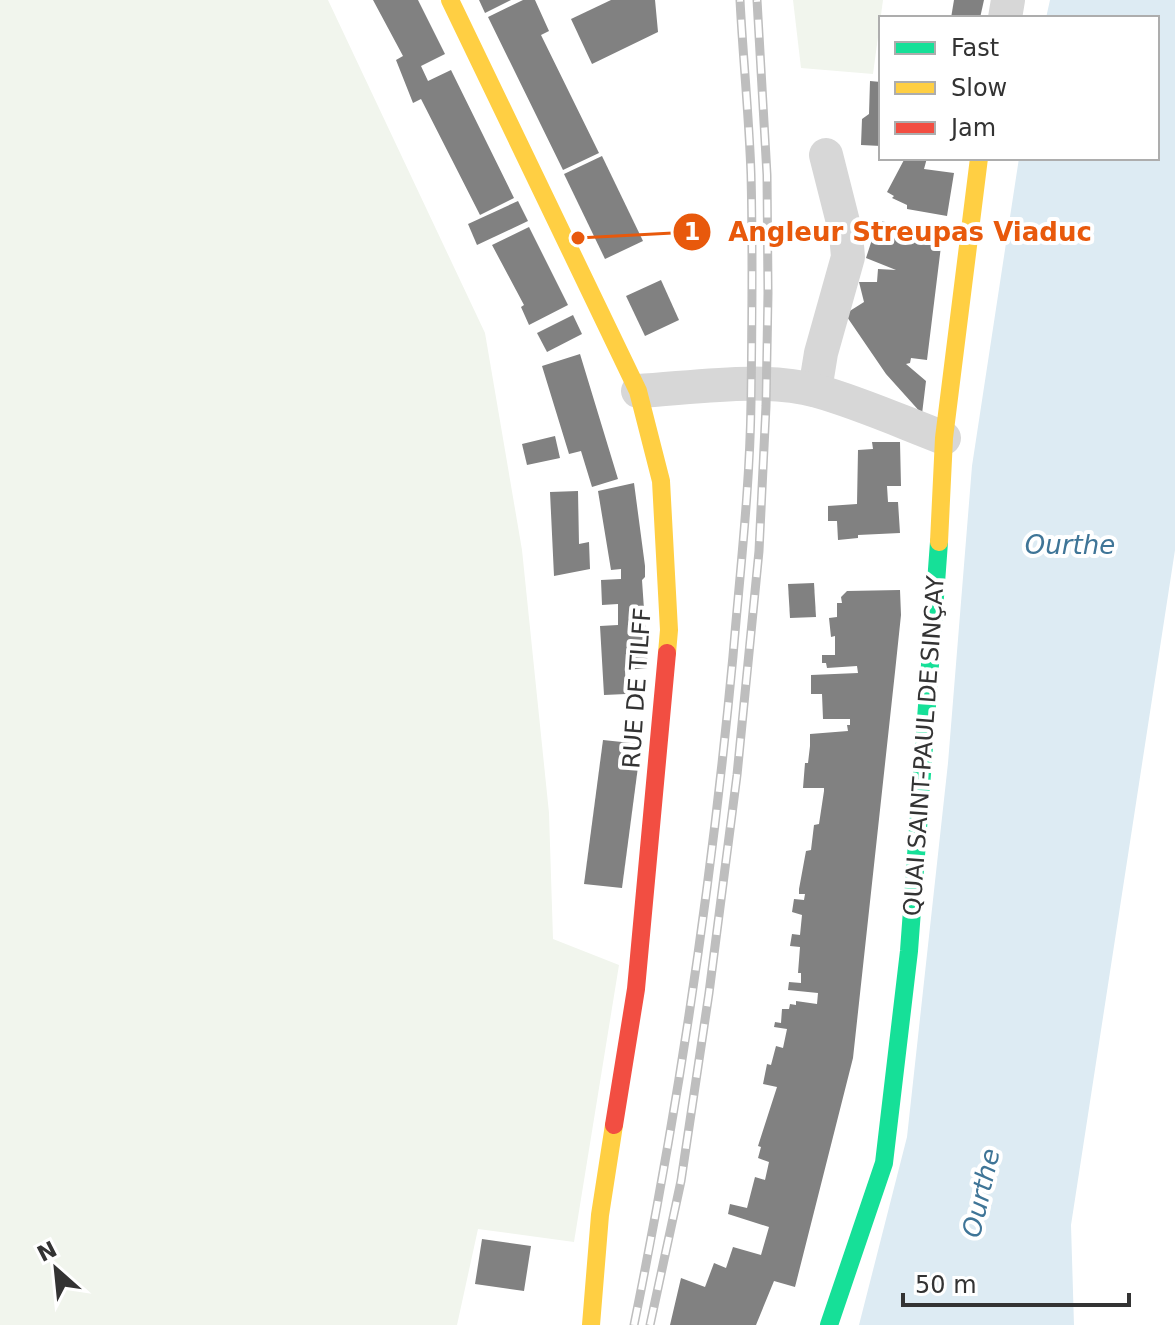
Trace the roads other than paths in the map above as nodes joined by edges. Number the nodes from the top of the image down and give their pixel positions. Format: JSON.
{"nodes":[{"id":1,"x":450,"y":0,"type":"edge"},
{"id":2,"x":826,"y":155,"type":"dead end"},
{"id":3,"x":979,"y":160,"type":"edge"},
{"id":4,"x":815,"y":390,"type":"junction"},
{"id":5,"x":638,"y":391,"type":"junction"},
{"id":6,"x":944,"y":438,"type":"junction"},
{"id":7,"x":591,"y":1325,"type":"edge"},
{"id":8,"x":829,"y":1325,"type":"edge"}],
"edges":[{"from":1,"to":5,"type":"main road","name":"RUE DE TILFF"},
{"from":2,"to":4,"type":"street"},
{"from":3,"to":6,"type":"main road","name":"QUAI SAINT-PAUL DE SINÇAY"},
{"from":4,"to":5,"type":"street"},
{"from":4,"to":6,"type":"street"},
{"from":5,"to":7,"type":"main road","name":"RUE DE TILFF"},
{"from":6,"to":8,"type":"main road","name":"QUAI SAINT-PAUL DE SINÇAY"}]}
